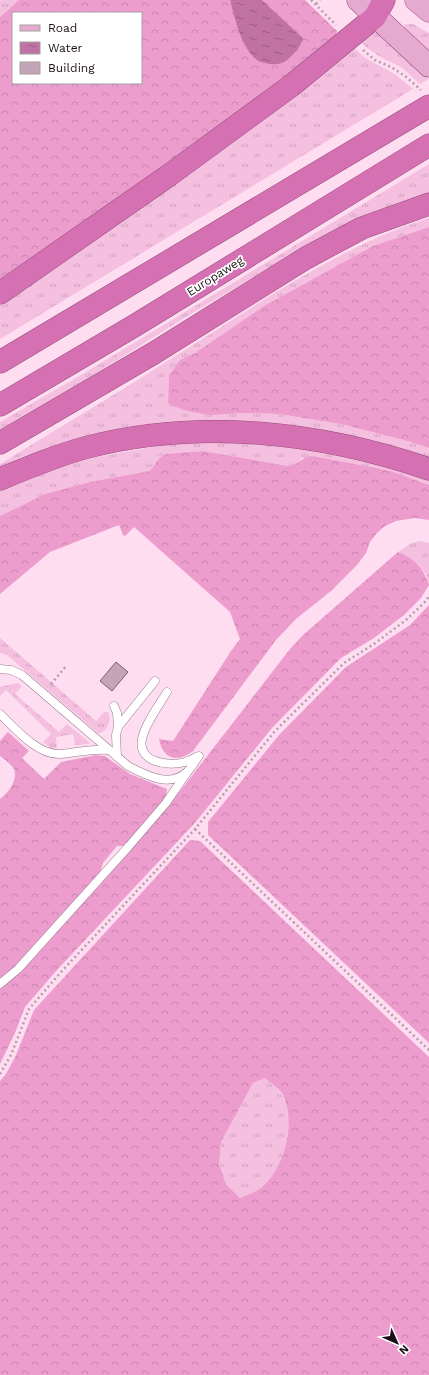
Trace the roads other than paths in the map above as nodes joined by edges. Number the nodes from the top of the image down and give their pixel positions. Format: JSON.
{"nodes":[{"id":1,"x":358,"y":0,"type":"edge"},
{"id":2,"x":416,"y":0,"type":"edge"},
{"id":3,"x":379,"y":8,"type":"edge"},
{"id":4,"x":429,"y":11,"type":"edge"},
{"id":5,"x":429,"y":66,"type":"edge"},
{"id":6,"x":422,"y":105,"type":"edge"},
{"id":7,"x":429,"y":145,"type":"edge"},
{"id":8,"x":429,"y":204,"type":"edge"},
{"id":9,"x":0,"y":293,"type":"edge"},
{"id":10,"x":0,"y":362,"type":"edge"},
{"id":11,"x":0,"y":405,"type":"edge"},
{"id":12,"x":0,"y":442,"type":"edge"},
{"id":13,"x":429,"y":469,"type":"edge"},
{"id":14,"x":0,"y":479,"type":"edge"},
{"id":15,"x":0,"y":669,"type":"edge"},
{"id":16,"x":155,"y":681,"type":"dead end"},
{"id":17,"x":167,"y":692,"type":"dead end"},
{"id":18,"x":114,"y":706,"type":"dead end"},
{"id":19,"x":0,"y":714,"type":"edge"},
{"id":20,"x":118,"y":726,"type":"junction"},
{"id":21,"x":109,"y":750,"type":"junction"},
{"id":22,"x":117,"y":756,"type":"junction"},
{"id":23,"x":188,"y":771,"type":"junction"},
{"id":24,"x":0,"y":984,"type":"edge"}],
"edges":[{"from":1,"to":3,"type":"main road"},
{"from":2,"to":4,"type":"main road"},
{"from":3,"to":5,"type":"main road"},
{"from":3,"to":9,"type":"highway"},
{"from":6,"to":10,"type":"highway"},
{"from":7,"to":11,"type":"highway","name":"Europaweg"},
{"from":8,"to":12,"type":"highway"},
{"from":13,"to":14,"type":"highway"},
{"from":15,"to":21,"type":"lane"},
{"from":16,"to":20,"type":"lane"},
{"from":17,"to":23,"type":"lane"},
{"from":18,"to":20,"type":"lane"},
{"from":19,"to":21,"type":"lane"},
{"from":20,"to":22,"type":"lane"},
{"from":21,"to":22,"type":"lane"},
{"from":22,"to":23,"type":"lane"},
{"from":23,"to":24,"type":"lane"}]}
